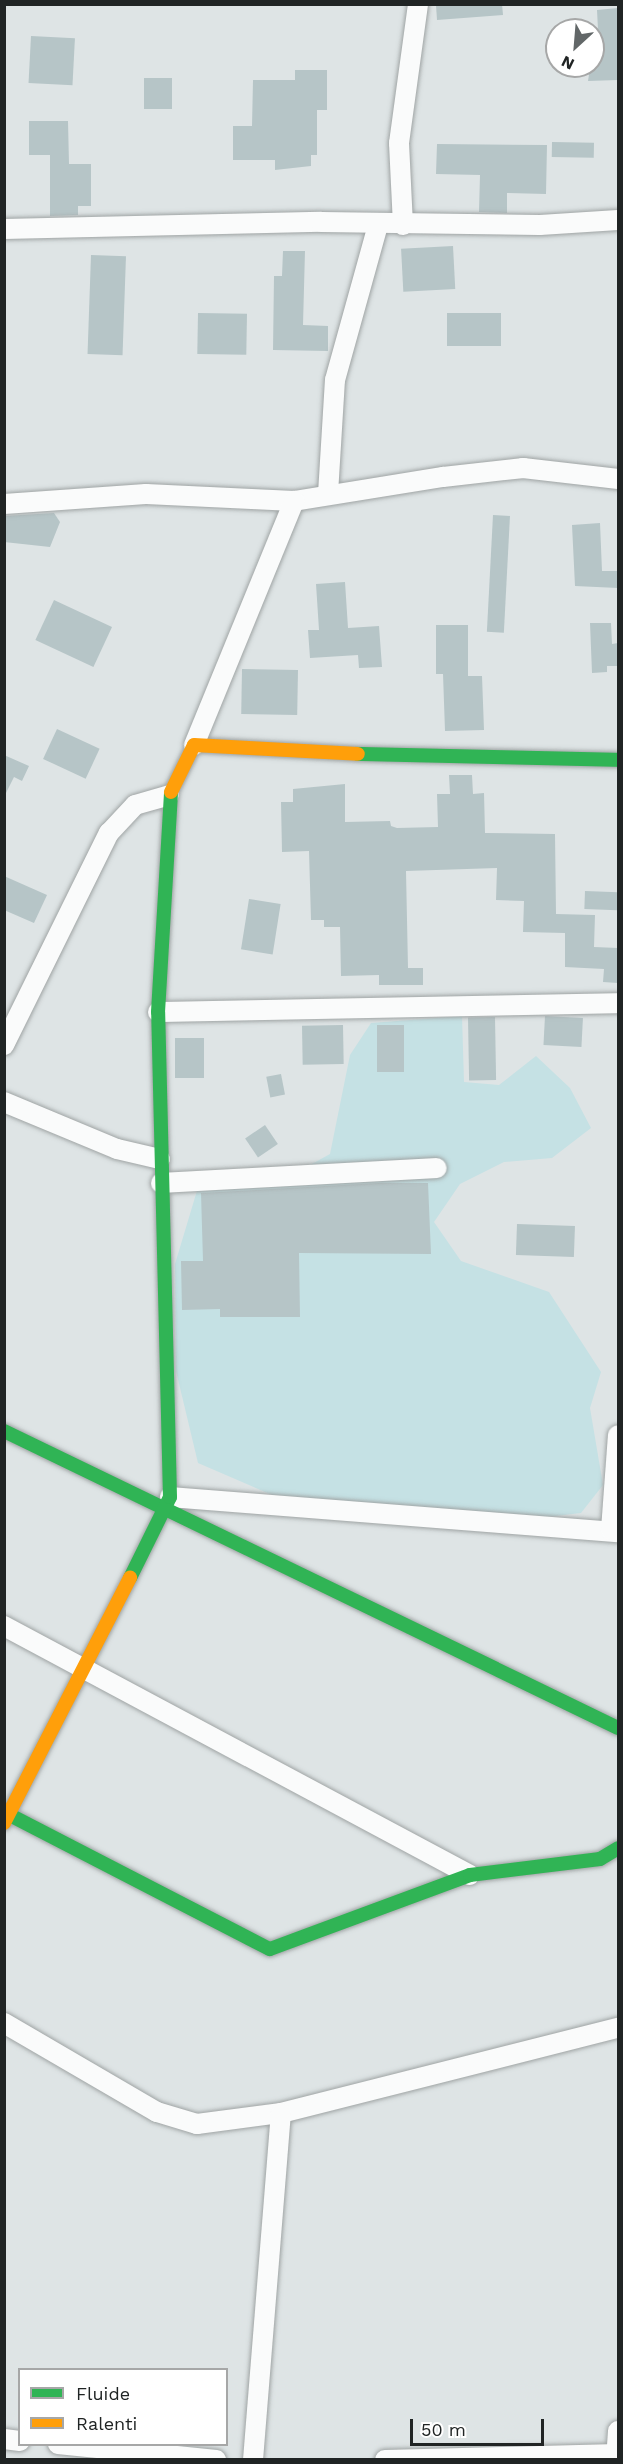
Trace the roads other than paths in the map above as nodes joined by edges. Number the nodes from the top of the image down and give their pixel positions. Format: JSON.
{"nodes":[{"id":1,"x":418,"y":4,"type":"edge"},
{"id":2,"x":618,"y":220,"type":"edge"},
{"id":3,"x":378,"y":225,"type":"junction"},
{"id":4,"x":403,"y":225,"type":"junction"},
{"id":5,"x":4,"y":229,"type":"edge"},
{"id":6,"x":618,"y":479,"type":"edge"},
{"id":7,"x":328,"y":494,"type":"junction"},
{"id":8,"x":294,"y":501,"type":"junction"},
{"id":9,"x":4,"y":504,"type":"edge"},
{"id":10,"x":194,"y":745,"type":"junction"},
{"id":11,"x":618,"y":760,"type":"edge"},
{"id":12,"x":169,"y":795,"type":"junction"},
{"id":13,"x":618,"y":1003,"type":"edge"},
{"id":14,"x":158,"y":1012,"type":"junction"},
{"id":15,"x":4,"y":1045,"type":"edge"},
{"id":16,"x":4,"y":1102,"type":"edge"},
{"id":17,"x":160,"y":1159,"type":"junction"},
{"id":18,"x":436,"y":1168,"type":"dead end"},
{"id":19,"x":161,"y":1183,"type":"junction"},
{"id":20,"x":4,"y":1431,"type":"edge"},
{"id":21,"x":618,"y":1435,"type":"edge"},
{"id":22,"x":167,"y":1503,"type":"junction"},
{"id":23,"x":615,"y":1531,"type":"edge"},
{"id":24,"x":4,"y":1626,"type":"edge"},
{"id":25,"x":86,"y":1670,"type":"junction"},
{"id":26,"x":618,"y":1728,"type":"edge"},
{"id":27,"x":6,"y":1817,"type":"edge"},
{"id":28,"x":618,"y":1848,"type":"edge"},
{"id":29,"x":470,"y":1875,"type":"junction"},
{"id":30,"x":4,"y":2023,"type":"edge"},
{"id":31,"x":618,"y":2028,"type":"edge"},
{"id":32,"x":281,"y":2113,"type":"junction"},
{"id":33,"x":618,"y":2431,"type":"edge"},
{"id":34,"x":69,"y":2446,"type":"edge"},
{"id":35,"x":617,"y":2456,"type":"edge"},
{"id":36,"x":216,"y":2460,"type":"edge"},
{"id":37,"x":252,"y":2460,"type":"edge"},
{"id":38,"x":385,"y":2460,"type":"edge"}],
"edges":[{"from":1,"to":4,"type":"street"},
{"from":2,"to":4,"type":"street"},
{"from":3,"to":4,"type":"street"},
{"from":3,"to":5,"type":"street"},
{"from":3,"to":7,"type":"street"},
{"from":6,"to":7,"type":"street"},
{"from":7,"to":8,"type":"street"},
{"from":8,"to":9,"type":"street"},
{"from":8,"to":10,"type":"street"},
{"from":10,"to":11,"type":"street"},
{"from":10,"to":12,"type":"street"},
{"from":12,"to":14,"type":"street"},
{"from":12,"to":15,"type":"street"},
{"from":13,"to":14,"type":"street"},
{"from":14,"to":17,"type":"street"},
{"from":16,"to":17,"type":"street"},
{"from":17,"to":19,"type":"street"},
{"from":18,"to":19,"type":"street"},
{"from":19,"to":22,"type":"street"},
{"from":20,"to":22,"type":"street"},
{"from":21,"to":23,"type":"street"},
{"from":22,"to":23,"type":"street"},
{"from":22,"to":25,"type":"street"},
{"from":22,"to":26,"type":"street"},
{"from":24,"to":25,"type":"street"},
{"from":25,"to":27,"type":"street"},
{"from":25,"to":29,"type":"street"},
{"from":27,"to":29,"type":"street"},
{"from":28,"to":29,"type":"street"},
{"from":30,"to":32,"type":"street"},
{"from":31,"to":32,"type":"street"},
{"from":32,"to":37,"type":"street"},
{"from":33,"to":35,"type":"street"},
{"from":34,"to":36,"type":"street"},
{"from":35,"to":38,"type":"street"}]}
